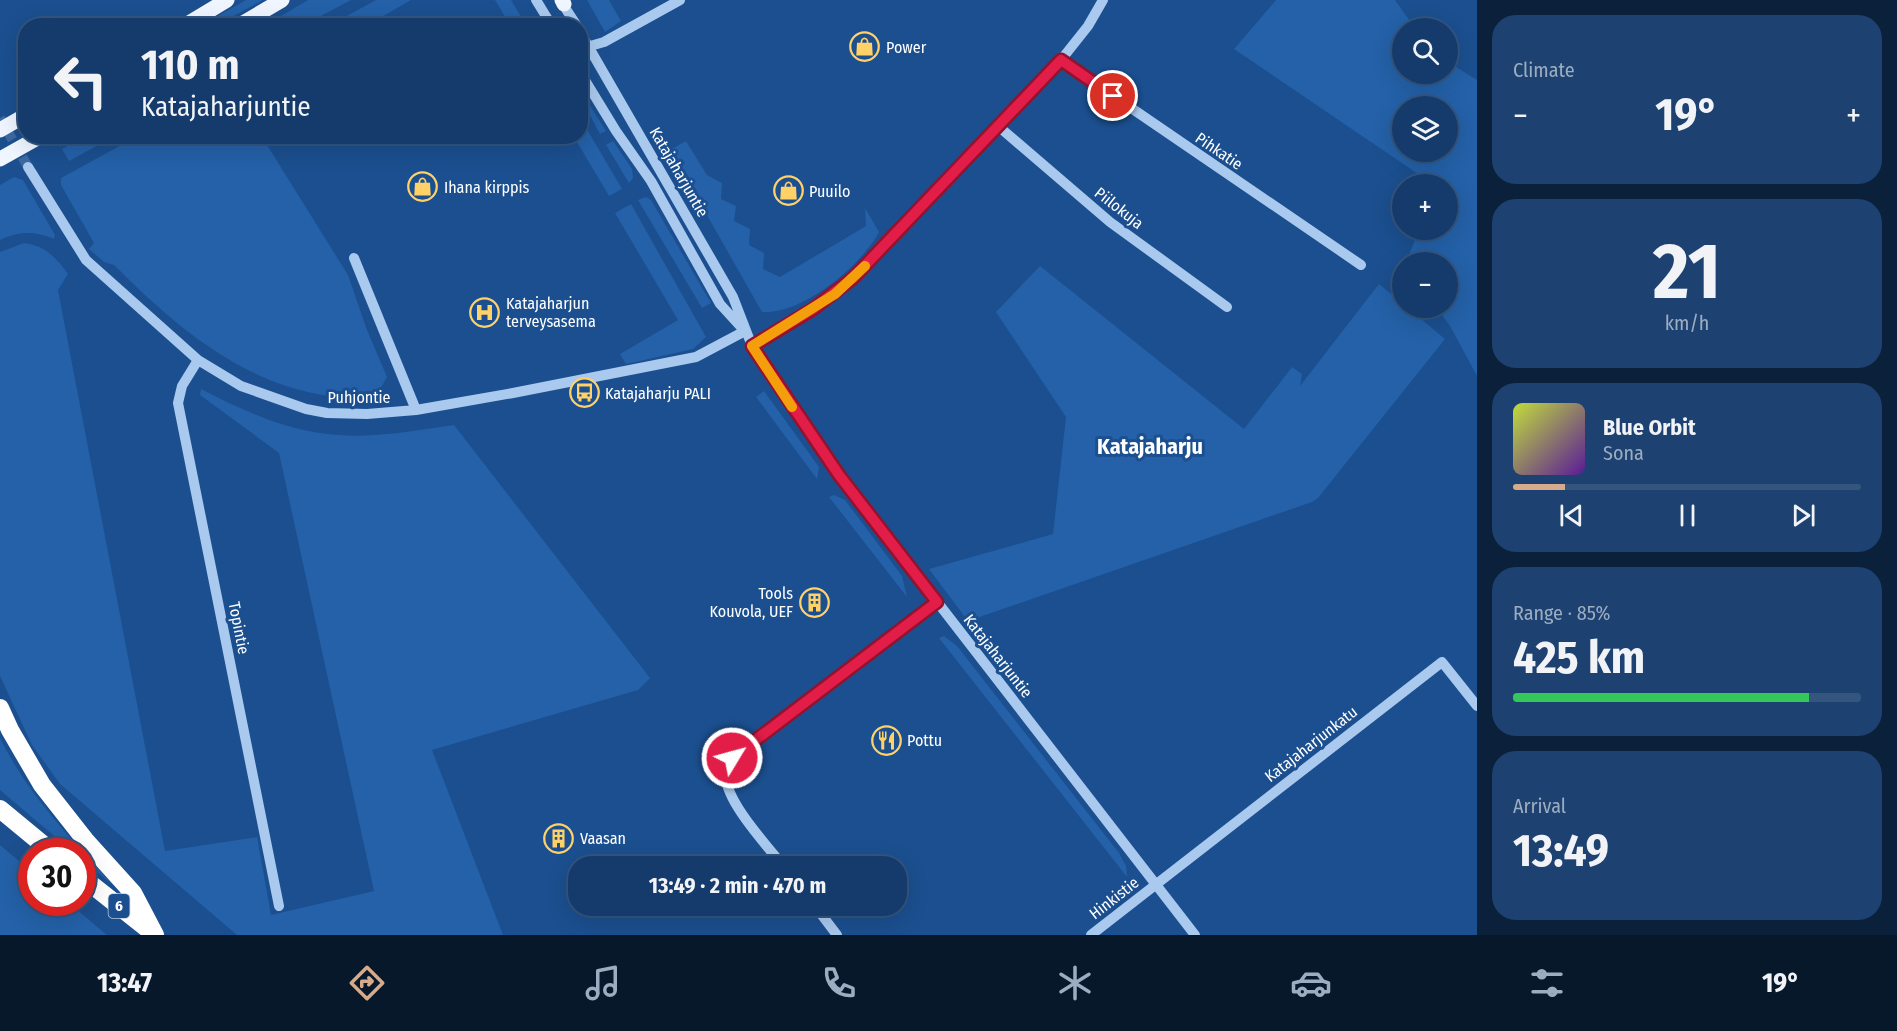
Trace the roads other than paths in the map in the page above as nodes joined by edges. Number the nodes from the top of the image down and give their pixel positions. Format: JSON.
{"nodes":[{"id":1,"x":227,"y":0,"type":"edge"},
{"id":2,"x":282,"y":0,"type":"edge"},
{"id":3,"x":536,"y":0,"type":"edge"},
{"id":4,"x":680,"y":0,"type":"edge"},
{"id":5,"x":1103,"y":0,"type":"edge"},
{"id":6,"x":562,"y":1,"type":"edge"},
{"id":7,"x":197,"y":18,"type":"edge"},
{"id":8,"x":252,"y":18,"type":"edge"},
{"id":9,"x":547,"y":18,"type":"edge"},
{"id":10,"x":572,"y":18,"type":"edge"},
{"id":11,"x":588,"y":47,"type":"edge"},
{"id":12,"x":588,"y":53,"type":"edge"},
{"id":13,"x":1061,"y":60,"type":"junction"},
{"id":14,"x":588,"y":85,"type":"edge"},
{"id":15,"x":18,"y":120,"type":"edge"},
{"id":16,"x":998,"y":126,"type":"junction"},
{"id":17,"x":0,"y":130,"type":"edge"},
{"id":18,"x":26,"y":144,"type":"edge"},
{"id":19,"x":0,"y":159,"type":"edge"},
{"id":20,"x":28,"y":167,"type":"tunnel mouth"},
{"id":21,"x":354,"y":258,"type":"dead end"},
{"id":22,"x":1361,"y":265,"type":"dead end"},
{"id":23,"x":1227,"y":307,"type":"dead end"},
{"id":24,"x":745,"y":332,"type":"junction"},
{"id":25,"x":752,"y":346,"type":"junction"},
{"id":26,"x":198,"y":360,"type":"junction"},
{"id":27,"x":416,"y":410,"type":"junction"},
{"id":28,"x":937,"y":602,"type":"junction"},
{"id":29,"x":1477,"y":706,"type":"edge"},
{"id":30,"x":0,"y":708,"type":"edge"},
{"id":31,"x":0,"y":809,"type":"edge"},
{"id":32,"x":35,"y":838,"type":"edge"},
{"id":33,"x":776,"y":856,"type":"edge"},
{"id":34,"x":1155,"y":885,"type":"junction"},
{"id":35,"x":96,"y":888,"type":"edge"},
{"id":36,"x":279,"y":906,"type":"dead end"},
{"id":37,"x":823,"y":916,"type":"edge"},
{"id":38,"x":155,"y":935,"type":"edge"},
{"id":39,"x":837,"y":935,"type":"edge"},
{"id":40,"x":1091,"y":935,"type":"edge"},
{"id":41,"x":1195,"y":935,"type":"edge"}],
"edges":[{"from":1,"to":7,"type":"main road"},
{"from":2,"to":8,"type":"main road"},
{"from":3,"to":9,"type":"street"},
{"from":4,"to":11,"type":"street"},
{"from":5,"to":13,"type":"street"},
{"from":6,"to":10,"type":"street"},
{"from":12,"to":24,"type":"street","name":"Katajaharjuntie"},
{"from":13,"to":16,"type":"street"},
{"from":13,"to":22,"type":"street","name":"Pihkatie"},
{"from":14,"to":24,"type":"street","name":"Katajaharjuntie"},
{"from":15,"to":17,"type":"main road"},
{"from":16,"to":23,"type":"street","name":"Piilokuja"},
{"from":16,"to":25,"type":"street"},
{"from":18,"to":19,"type":"main road"},
{"from":20,"to":26,"type":"street","name":"Puhjontie"},
{"from":21,"to":27,"type":"street"},
{"from":24,"to":25,"type":"street","name":"Katajaharjuntie"},
{"from":24,"to":27,"type":"street","name":"Puhjontie"},
{"from":25,"to":28,"type":"street","name":"Katajaharjuntie"},
{"from":26,"to":27,"type":"street","name":"Puhjontie"},
{"from":26,"to":36,"type":"street","name":"Topintie"},
{"from":28,"to":33,"type":"street"},
{"from":28,"to":34,"type":"street","name":"Katajaharjuntie"},
{"from":29,"to":34,"type":"street","name":"Katajaharjunkatu"},
{"from":30,"to":38,"type":"highway"},
{"from":31,"to":32,"type":"highway"},
{"from":34,"to":40,"type":"street","name":"Hinkistie"},
{"from":34,"to":41,"type":"street","name":"Katajaharjuntie"},
{"from":35,"to":38,"type":"highway","number":"6"},
{"from":37,"to":39,"type":"street"}]}
